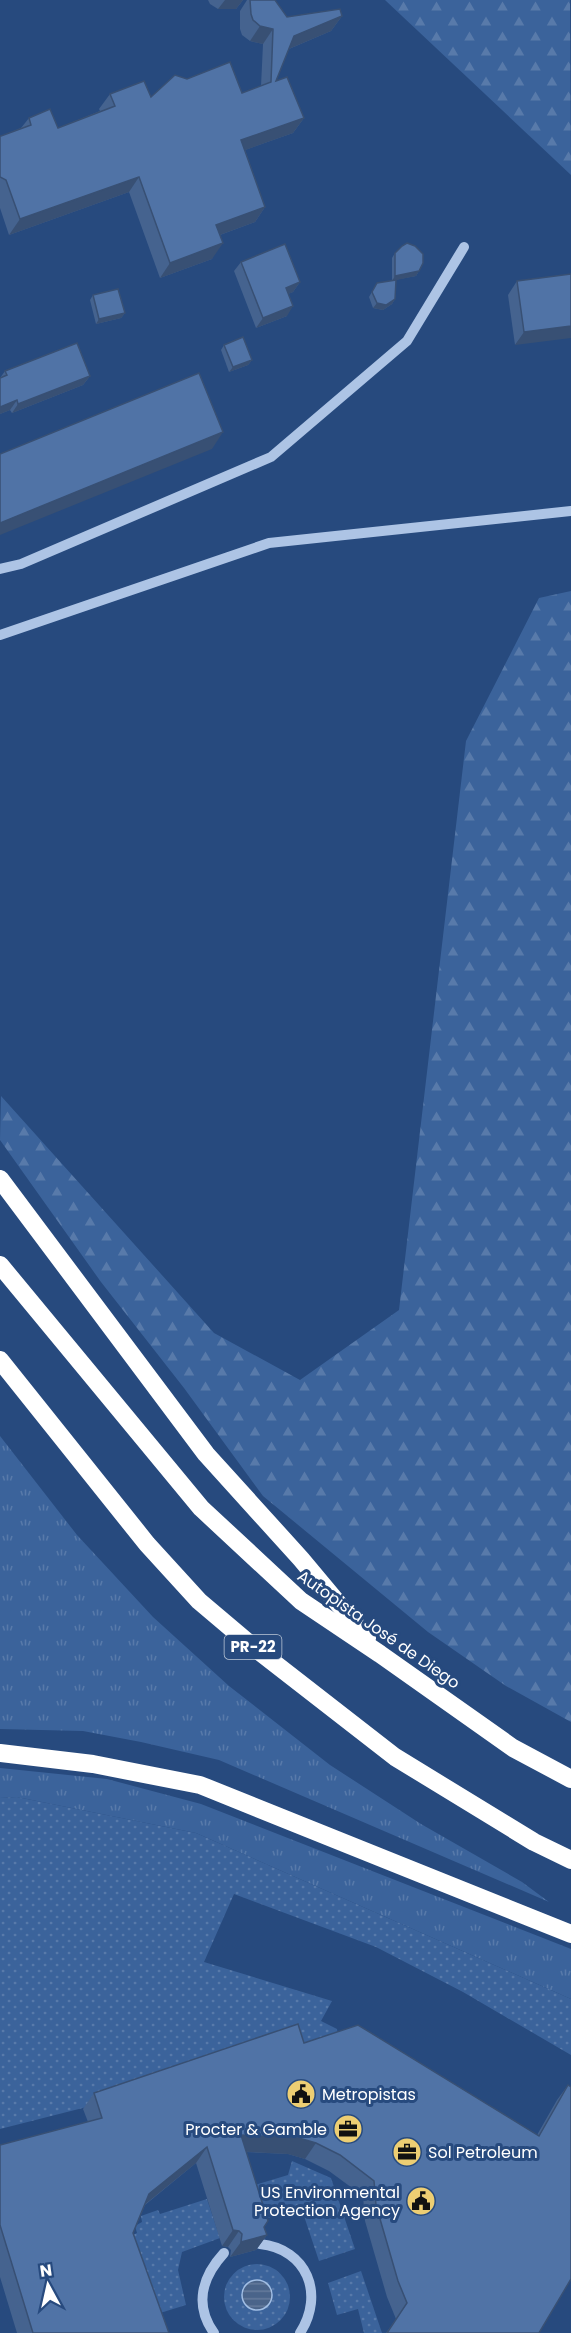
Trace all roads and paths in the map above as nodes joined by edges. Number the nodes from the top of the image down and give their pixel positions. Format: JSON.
{"nodes":[{"id":1,"x":464,"y":247,"type":"dead end"},
{"id":2,"x":571,"y":511,"type":"edge"},
{"id":3,"x":0,"y":569,"type":"edge"},
{"id":4,"x":0,"y":635,"type":"edge"},
{"id":5,"x":0,"y":1179,"type":"edge"},
{"id":6,"x":0,"y":1265,"type":"edge"},
{"id":7,"x":0,"y":1360,"type":"edge"},
{"id":8,"x":380,"y":1654,"type":"junction"},
{"id":9,"x":0,"y":1754,"type":"edge"},
{"id":10,"x":571,"y":1779,"type":"edge"},
{"id":11,"x":571,"y":1860,"type":"edge"},
{"id":12,"x":571,"y":1934,"type":"edge"},
{"id":13,"x":260,"y":2244,"type":"edge"},
{"id":14,"x":224,"y":2253,"type":"dead end"},
{"id":15,"x":214,"y":2333,"type":"edge"},
{"id":16,"x":300,"y":2333,"type":"edge"}],
"edges":[{"from":1,"to":3,"type":"lane"},
{"from":2,"to":4,"type":"lane"},
{"from":5,"to":8,"type":"highway"},
{"from":6,"to":8,"type":"highway","name":"Autopista José de Diego"},
{"from":7,"to":11,"type":"highway","number":"PR-22"},
{"from":8,"to":10,"type":"highway","name":"Autopista José de Diego"},
{"from":9,"to":12,"type":"highway"},
{"from":13,"to":16,"type":"lane"},
{"from":14,"to":15,"type":"lane"}]}
